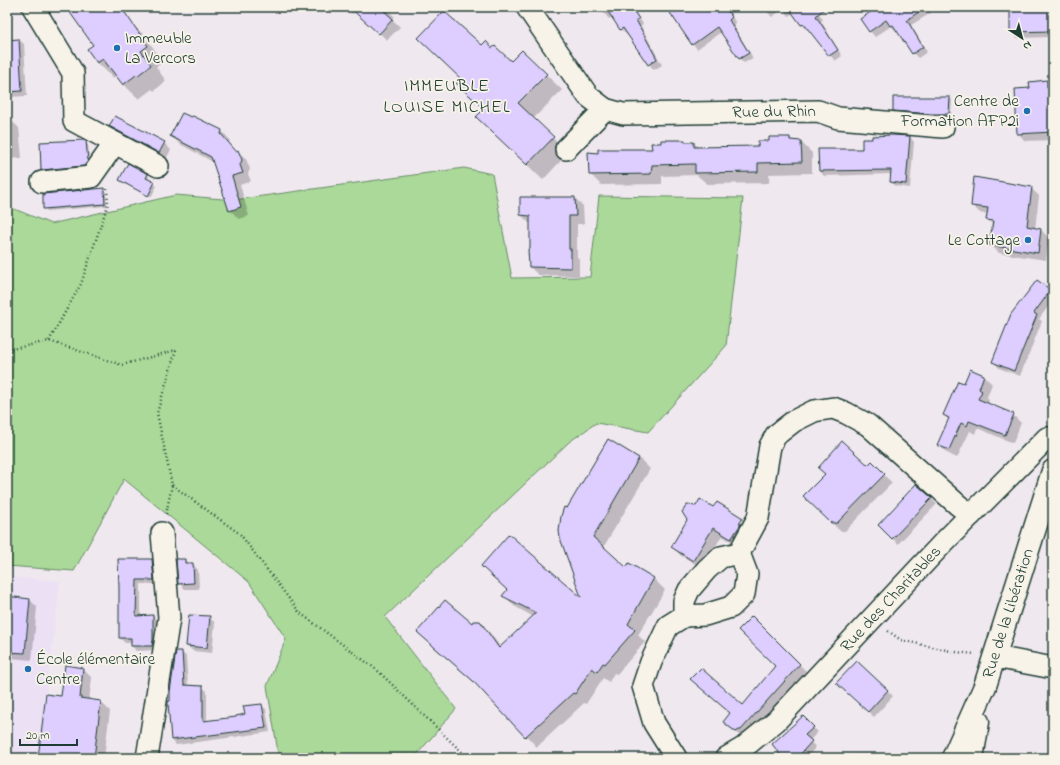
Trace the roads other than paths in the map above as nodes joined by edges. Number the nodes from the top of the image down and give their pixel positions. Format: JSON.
{"nodes":[{"id":1,"x":33,"y":7,"type":"edge"},
{"id":2,"x":527,"y":7,"type":"edge"},
{"id":3,"x":605,"y":109,"type":"junction"},
{"id":4,"x":943,"y":127,"type":"dead end"},
{"id":5,"x":115,"y":143,"type":"junction"},
{"id":6,"x":566,"y":149,"type":"dead end"},
{"id":7,"x":158,"y":166,"type":"dead end"},
{"id":8,"x":42,"y":182,"type":"dead end"},
{"id":9,"x":1053,"y":438,"type":"edge"},
{"id":10,"x":1053,"y":471,"type":"edge"},
{"id":11,"x":971,"y":514,"type":"junction"},
{"id":12,"x":162,"y":533,"type":"road end"},
{"id":13,"x":739,"y":553,"type":"junction"},
{"id":14,"x":684,"y":616,"type":"junction"},
{"id":15,"x":995,"y":657,"type":"junction"},
{"id":16,"x":1053,"y":668,"type":"edge"},
{"id":17,"x":985,"y":686,"type":"junction"},
{"id":18,"x":147,"y":758,"type":"edge"},
{"id":19,"x":676,"y":758,"type":"edge"},
{"id":20,"x":726,"y":758,"type":"edge"},
{"id":21,"x":953,"y":758,"type":"edge"},
{"id":22,"x":972,"y":758,"type":"edge"}],
"edges":[{"from":1,"to":5,"type":"street"},
{"from":2,"to":3,"type":"street","name":"Rue du Rhin"},
{"from":3,"to":4,"type":"street","name":"Rue du Rhin"},
{"from":3,"to":6,"type":"street"},
{"from":5,"to":7,"type":"street"},
{"from":5,"to":8,"type":"street"},
{"from":9,"to":11,"type":"street","name":"Rue des Charitables"},
{"from":10,"to":15,"type":"main road","name":"Rue de la Libération"},
{"from":11,"to":13,"type":"street"},
{"from":11,"to":20,"type":"street","name":"Rue des Charitables"},
{"from":12,"to":18,"type":"street"},
{"from":13,"to":14,"type":"street"},
{"from":13,"to":14,"type":"street"},
{"from":14,"to":19,"type":"street"},
{"from":15,"to":16,"type":"street"},
{"from":15,"to":17,"type":"main road","name":"Rue de la Libération"},
{"from":17,"to":21,"type":"main road","name":"Rue de la Libération"},
{"from":17,"to":22,"type":"main road","name":"Rue de la Libération"}]}
